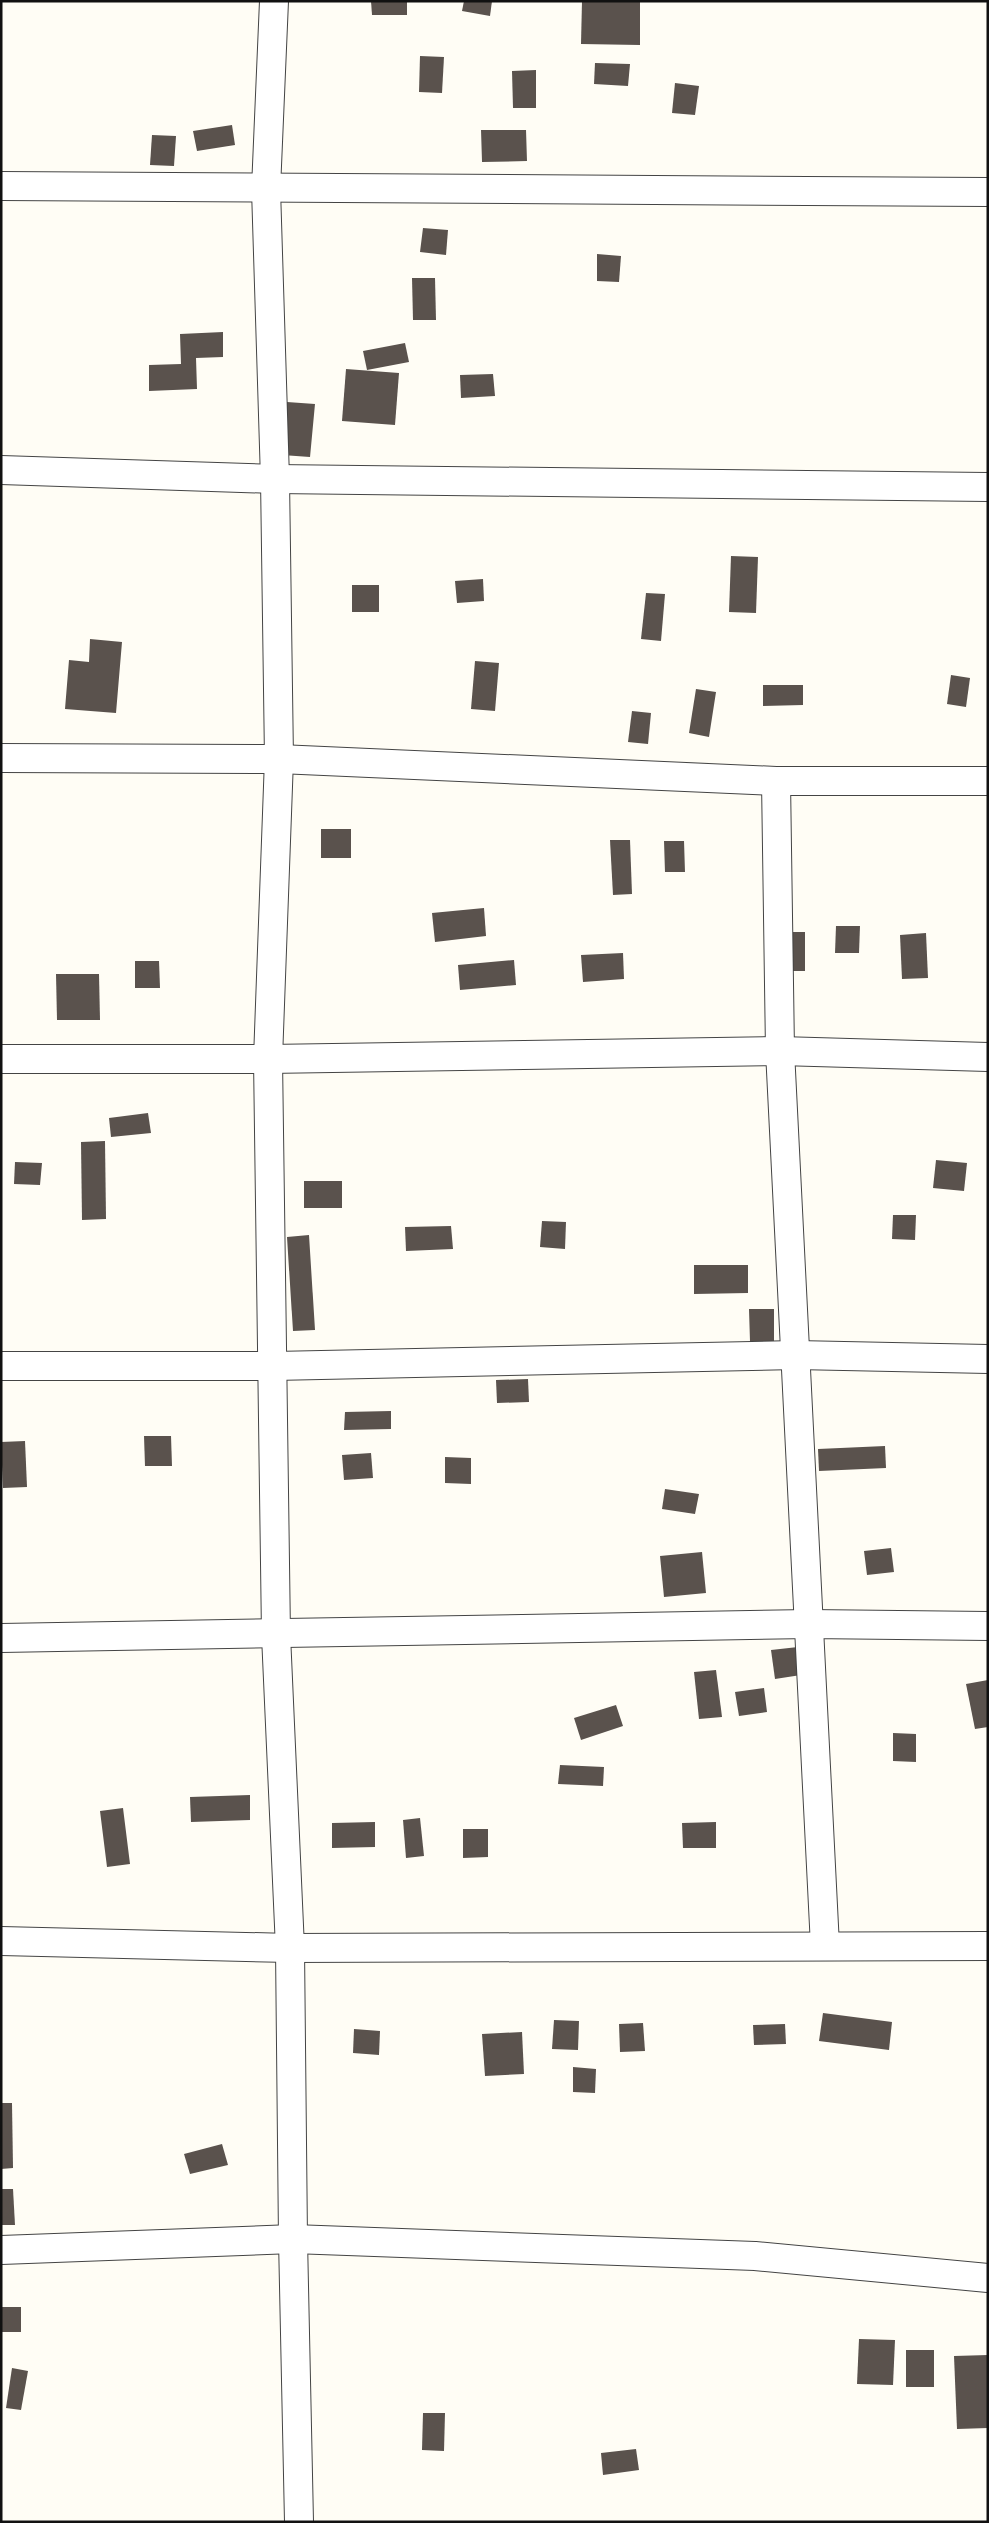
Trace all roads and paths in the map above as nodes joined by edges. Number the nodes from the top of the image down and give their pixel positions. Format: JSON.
{"nodes":[{"id":1,"x":274,"y":1,"type":"edge"},
{"id":2,"x":1,"y":186,"type":"edge"},
{"id":3,"x":266,"y":189,"type":"junction"},
{"id":4,"x":988,"y":192,"type":"edge"},
{"id":5,"x":1,"y":470,"type":"edge"},
{"id":6,"x":275,"y":479,"type":"junction"},
{"id":7,"x":988,"y":487,"type":"edge"},
{"id":8,"x":1,"y":758,"type":"edge"},
{"id":9,"x":279,"y":758,"type":"junction"},
{"id":10,"x":776,"y":781,"type":"junction"},
{"id":11,"x":988,"y":782,"type":"edge"},
{"id":12,"x":780,"y":1051,"type":"junction"},
{"id":13,"x":988,"y":1057,"type":"edge"},
{"id":14,"x":1,"y":1059,"type":"edge"},
{"id":15,"x":268,"y":1059,"type":"junction"},
{"id":16,"x":796,"y":1355,"type":"junction"},
{"id":17,"x":988,"y":1359,"type":"edge"},
{"id":18,"x":1,"y":1366,"type":"edge"},
{"id":19,"x":274,"y":1366,"type":"junction"},
{"id":20,"x":810,"y":1624,"type":"junction"},
{"id":21,"x":988,"y":1626,"type":"edge"},
{"id":22,"x":276,"y":1635,"type":"junction"},
{"id":23,"x":1,"y":1638,"type":"edge"},
{"id":24,"x":1,"y":1941,"type":"edge"},
{"id":25,"x":825,"y":1946,"type":"junction"},
{"id":26,"x":988,"y":1946,"type":"edge"},
{"id":27,"x":290,"y":1948,"type":"junction"},
{"id":28,"x":293,"y":2239,"type":"junction"},
{"id":29,"x":1,"y":2250,"type":"edge"},
{"id":30,"x":988,"y":2278,"type":"edge"},
{"id":31,"x":299,"y":2522,"type":"edge"}],
"edges":[{"from":1,"to":3,"type":"street"},
{"from":2,"to":3,"type":"street"},
{"from":3,"to":4,"type":"street"},
{"from":3,"to":6,"type":"street"},
{"from":5,"to":6,"type":"street"},
{"from":6,"to":7,"type":"street"},
{"from":6,"to":9,"type":"street"},
{"from":8,"to":9,"type":"street"},
{"from":9,"to":10,"type":"street"},
{"from":9,"to":15,"type":"street"},
{"from":10,"to":11,"type":"street"},
{"from":10,"to":12,"type":"street"},
{"from":12,"to":13,"type":"street"},
{"from":12,"to":15,"type":"street"},
{"from":12,"to":16,"type":"street"},
{"from":14,"to":15,"type":"street"},
{"from":15,"to":19,"type":"street"},
{"from":16,"to":17,"type":"street"},
{"from":16,"to":19,"type":"street"},
{"from":16,"to":20,"type":"street"},
{"from":18,"to":19,"type":"street"},
{"from":19,"to":22,"type":"street"},
{"from":20,"to":21,"type":"street"},
{"from":20,"to":22,"type":"street"},
{"from":20,"to":25,"type":"street"},
{"from":22,"to":23,"type":"street"},
{"from":22,"to":27,"type":"street"},
{"from":24,"to":27,"type":"street"},
{"from":25,"to":26,"type":"street"},
{"from":25,"to":27,"type":"street"},
{"from":27,"to":28,"type":"street"},
{"from":28,"to":29,"type":"street"},
{"from":28,"to":30,"type":"street"},
{"from":28,"to":31,"type":"street"}]}
